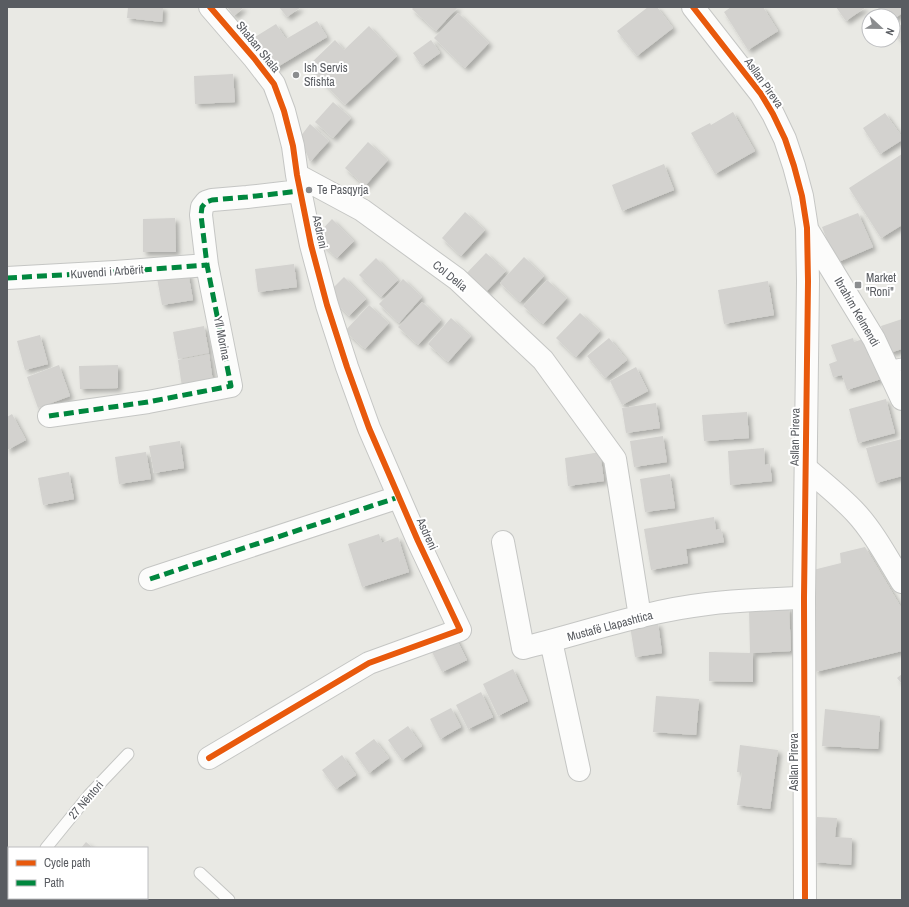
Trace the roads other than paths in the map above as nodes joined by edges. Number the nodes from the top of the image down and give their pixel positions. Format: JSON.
{"nodes":[{"id":1,"x":210,"y":7,"type":"edge"},
{"id":2,"x":694,"y":7,"type":"edge"},
{"id":3,"x":298,"y":183,"type":"junction"},
{"id":4,"x":806,"y":228,"type":"junction"},
{"id":5,"x":207,"y":265,"type":"junction"},
{"id":6,"x":7,"y":278,"type":"edge"},
{"id":7,"x":895,"y":365,"type":"edge"},
{"id":8,"x":902,"y":399,"type":"edge"},
{"id":9,"x":49,"y":416,"type":"dead end"},
{"id":10,"x":806,"y":468,"type":"junction"},
{"id":11,"x":399,"y":497,"type":"junction"},
{"id":12,"x":503,"y":542,"type":"dead end"},
{"id":13,"x":150,"y":579,"type":"dead end"},
{"id":14,"x":902,"y":582,"type":"edge"},
{"id":15,"x":804,"y":598,"type":"junction"},
{"id":16,"x":640,"y":617,"type":"junction"},
{"id":17,"x":551,"y":641,"type":"junction"},
{"id":18,"x":128,"y":754,"type":"dead end"},
{"id":19,"x":208,"y":758,"type":"dead end"},
{"id":20,"x":579,"y":770,"type":"dead end"},
{"id":21,"x":47,"y":847,"type":"edge"},
{"id":22,"x":200,"y":873,"type":"dead end"},
{"id":23,"x":229,"y":900,"type":"edge"},
{"id":24,"x":805,"y":900,"type":"edge"}],
"edges":[{"from":1,"to":3,"type":"street","name":"Shaban Shala"},
{"from":2,"to":4,"type":"street","name":"Asllan Pireva"},
{"from":3,"to":5,"type":"street","name":"Yll Morina"},
{"from":3,"to":11,"type":"street","name":"Asdreni"},
{"from":3,"to":16,"type":"street","name":"Col Delia"},
{"from":4,"to":7,"type":"street","name":"Ibrahim Kelmendi"},
{"from":4,"to":10,"type":"street","name":"Asllan Pireva"},
{"from":5,"to":6,"type":"street","name":"Kuvendi i Arbërit"},
{"from":5,"to":9,"type":"street","name":"Yll Morina"},
{"from":7,"to":8,"type":"street","name":"Ibrahim Kelmendi"},
{"from":10,"to":14,"type":"street"},
{"from":10,"to":15,"type":"street","name":"Asllan Pireva"},
{"from":11,"to":13,"type":"street"},
{"from":11,"to":19,"type":"street","name":"Asdreni"},
{"from":12,"to":17,"type":"street","name":"Mustafë Llapashtica"},
{"from":15,"to":16,"type":"street","name":"Mustafë Llapashtica"},
{"from":15,"to":24,"type":"street","name":"Asllan Pireva"},
{"from":16,"to":17,"type":"street","name":"Mustafë Llapashtica"},
{"from":17,"to":20,"type":"street"},
{"from":18,"to":21,"type":"lane","name":"27 Nëntori"},
{"from":22,"to":23,"type":"lane"}]}
